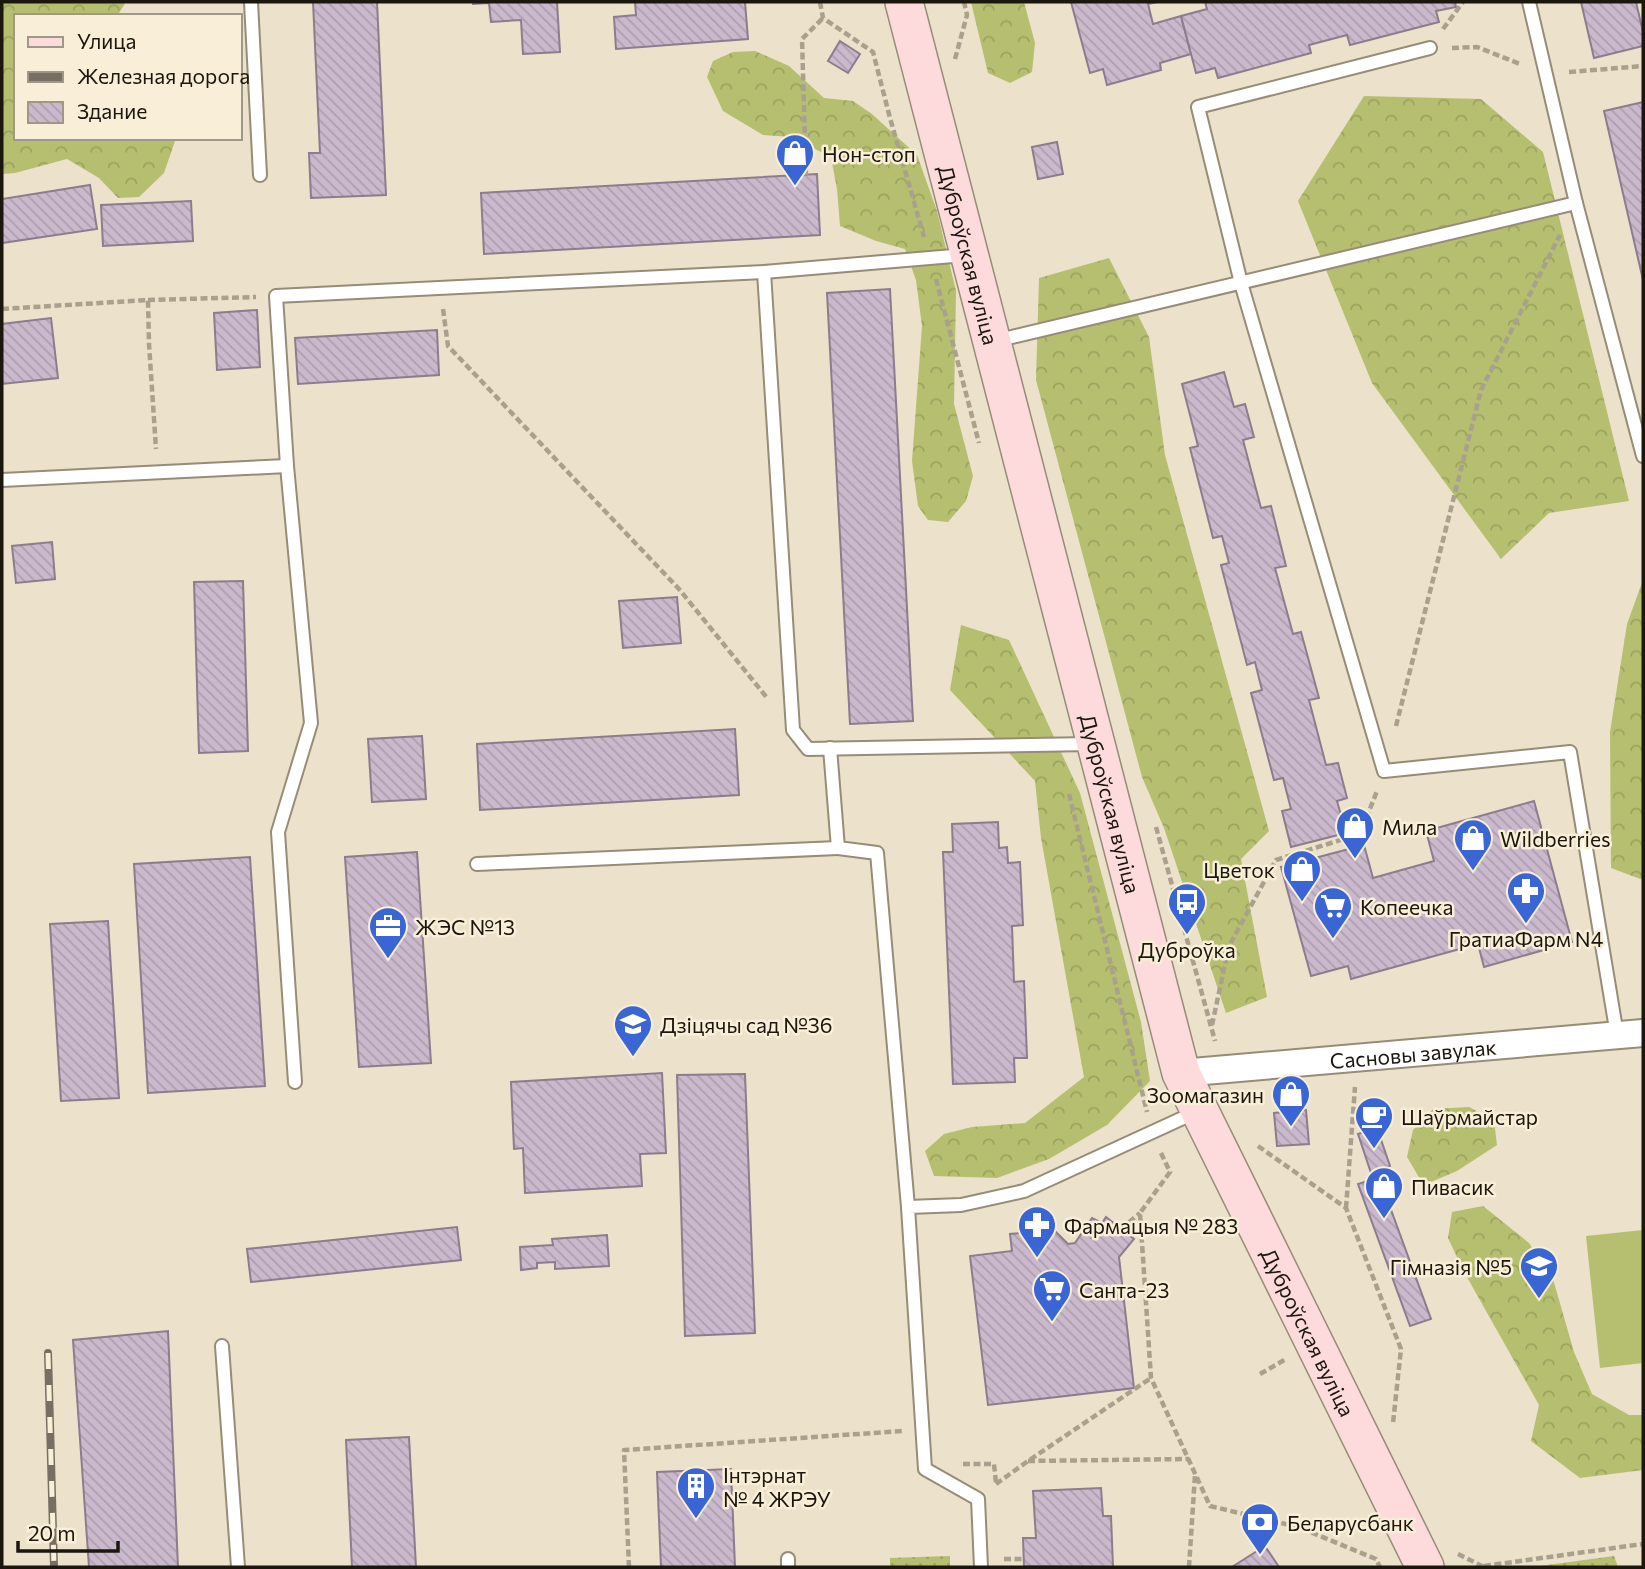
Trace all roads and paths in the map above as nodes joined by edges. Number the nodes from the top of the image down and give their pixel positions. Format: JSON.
{"nodes":[{"id":1,"x":251,"y":2,"type":"edge"},
{"id":2,"x":820,"y":2,"type":"edge"},
{"id":3,"x":904,"y":2,"type":"edge"},
{"id":4,"x":1463,"y":2,"type":"edge"},
{"id":5,"x":1529,"y":2,"type":"edge"},
{"id":6,"x":823,"y":18,"type":"junction"},
{"id":7,"x":1430,"y":48,"type":"joint"},
{"id":8,"x":260,"y":174,"type":"dead end"},
{"id":9,"x":806,"y":175,"type":"dead end"},
{"id":10,"x":1576,"y":203,"type":"junction"},
{"id":11,"x":969,"y":254,"type":"junction"},
{"id":12,"x":930,"y":258,"type":"junction"},
{"id":13,"x":764,"y":272,"type":"junction"},
{"id":14,"x":1241,"y":283,"type":"junction"},
{"id":15,"x":440,"y":288,"type":"junction"},
{"id":16,"x":276,"y":296,"type":"junction"},
{"id":17,"x":148,"y":300,"type":"junction"},
{"id":18,"x":2,"y":309,"type":"edge"},
{"id":19,"x":992,"y":341,"type":"junction"},
{"id":20,"x":980,"y":447,"type":"dead end"},
{"id":21,"x":1643,"y":456,"type":"edge"},
{"id":22,"x":287,"y":466,"type":"junction"},
{"id":23,"x":157,"y":472,"type":"junction"},
{"id":24,"x":2,"y":480,"type":"edge"},
{"id":25,"x":793,"y":730,"type":"junction"},
{"id":26,"x":1096,"y":744,"type":"junction"},
{"id":27,"x":1057,"y":745,"type":"junction"},
{"id":28,"x":830,"y":748,"type":"junction"},
{"id":29,"x":1384,"y":771,"type":"junction"},
{"id":30,"x":838,"y":848,"type":"junction"},
{"id":31,"x":477,"y":864,"type":"dead end"},
{"id":32,"x":1212,"y":1026,"type":"dead end"},
{"id":33,"x":1630,"y":1034,"type":"edge"},
{"id":34,"x":1181,"y":1073,"type":"junction"},
{"id":35,"x":295,"y":1082,"type":"dead end"},
{"id":36,"x":1356,"y":1087,"type":"dead end"},
{"id":37,"x":1200,"y":1111,"type":"junction"},
{"id":38,"x":1152,"y":1132,"type":"junction"},
{"id":39,"x":1258,"y":1146,"type":"dead end"},
{"id":40,"x":908,"y":1207,"type":"junction"},
{"id":41,"x":1346,"y":1208,"type":"junction"},
{"id":42,"x":1140,"y":1213,"type":"junction"},
{"id":43,"x":1122,"y":1229,"type":"dead end"},
{"id":44,"x":222,"y":1346,"type":"dead end"},
{"id":45,"x":1151,"y":1378,"type":"junction"},
{"id":46,"x":923,"y":1429,"type":"junction"},
{"id":47,"x":1393,"y":1430,"type":"dead end"},
{"id":48,"x":1189,"y":1459,"type":"junction"},
{"id":49,"x":1028,"y":1461,"type":"junction"},
{"id":50,"x":956,"y":1464,"type":"dead end"},
{"id":51,"x":1195,"y":1474,"type":"junction"},
{"id":52,"x":996,"y":1484,"type":"junction"},
{"id":53,"x":997,"y":1497,"type":"dead end"},
{"id":54,"x":1643,"y":1544,"type":"edge"},
{"id":55,"x":1024,"y":1559,"type":"dead end"},
{"id":56,"x":1440,"y":1563,"type":"edge"},
{"id":57,"x":238,"y":1567,"type":"edge"},
{"id":58,"x":629,"y":1567,"type":"edge"},
{"id":59,"x":981,"y":1567,"type":"edge"},
{"id":60,"x":999,"y":1567,"type":"edge"},
{"id":61,"x":1189,"y":1567,"type":"edge"},
{"id":62,"x":1380,"y":1567,"type":"edge"},
{"id":63,"x":1484,"y":1567,"type":"edge"}],
"edges":[{"from":1,"to":8,"type":"lane"},
{"from":2,"to":6,"type":"path"},
{"from":3,"to":11,"type":"main road","name":"Дуброўская вуліца"},
{"from":4,"to":7,"type":"path"},
{"from":5,"to":10,"type":"lane"},
{"from":6,"to":9,"type":"path"},
{"from":6,"to":12,"type":"path"},
{"from":7,"to":14,"type":"lane"},
{"from":10,"to":14,"type":"lane"},
{"from":10,"to":21,"type":"lane"},
{"from":10,"to":29,"type":"path"},
{"from":11,"to":12,"type":"lane"},
{"from":11,"to":19,"type":"main road","name":"Дуброўская вуліца"},
{"from":12,"to":13,"type":"lane"},
{"from":12,"to":20,"type":"path"},
{"from":13,"to":15,"type":"lane"},
{"from":13,"to":25,"type":"lane"},
{"from":14,"to":19,"type":"lane"},
{"from":14,"to":29,"type":"lane"},
{"from":15,"to":16,"type":"lane"},
{"from":15,"to":25,"type":"path"},
{"from":16,"to":17,"type":"path"},
{"from":16,"to":22,"type":"lane"},
{"from":17,"to":18,"type":"path"},
{"from":17,"to":23,"type":"path"},
{"from":19,"to":26,"type":"main road","name":"Дуброўская вуліца"},
{"from":22,"to":23,"type":"lane"},
{"from":22,"to":35,"type":"lane"},
{"from":23,"to":24,"type":"lane"},
{"from":25,"to":28,"type":"lane"},
{"from":26,"to":27,"type":"lane"},
{"from":26,"to":34,"type":"main road","name":"Дуброўская вуліца"},
{"from":27,"to":28,"type":"lane"},
{"from":27,"to":38,"type":"path"},
{"from":28,"to":30,"type":"lane"},
{"from":29,"to":32,"type":"path"},
{"from":29,"to":33,"type":"lane"},
{"from":30,"to":31,"type":"lane"},
{"from":30,"to":40,"type":"lane"},
{"from":33,"to":34,"type":"street","name":"Сасновы завулак"},
{"from":34,"to":37,"type":"main road","name":"Дуброўская вуліца"},
{"from":36,"to":41,"type":"path"},
{"from":37,"to":38,"type":"lane"},
{"from":37,"to":56,"type":"main road","name":"Дуброўская вуліца"},
{"from":38,"to":40,"type":"lane"},
{"from":38,"to":42,"type":"path"},
{"from":39,"to":41,"type":"path"},
{"from":40,"to":46,"type":"lane"},
{"from":41,"to":47,"type":"path"},
{"from":42,"to":43,"type":"path"},
{"from":42,"to":45,"type":"path"},
{"from":44,"to":57,"type":"lane"},
{"from":45,"to":48,"type":"path"},
{"from":45,"to":49,"type":"path"},
{"from":46,"to":58,"type":"path"},
{"from":46,"to":59,"type":"lane"},
{"from":48,"to":49,"type":"path"},
{"from":48,"to":51,"type":"path"},
{"from":49,"to":52,"type":"path"},
{"from":50,"to":52,"type":"path"},
{"from":51,"to":61,"type":"path"},
{"from":51,"to":62,"type":"path"},
{"from":52,"to":53,"type":"path"},
{"from":54,"to":63,"type":"path"},
{"from":55,"to":60,"type":"path"},
{"from":56,"to":63,"type":"path"}]}
